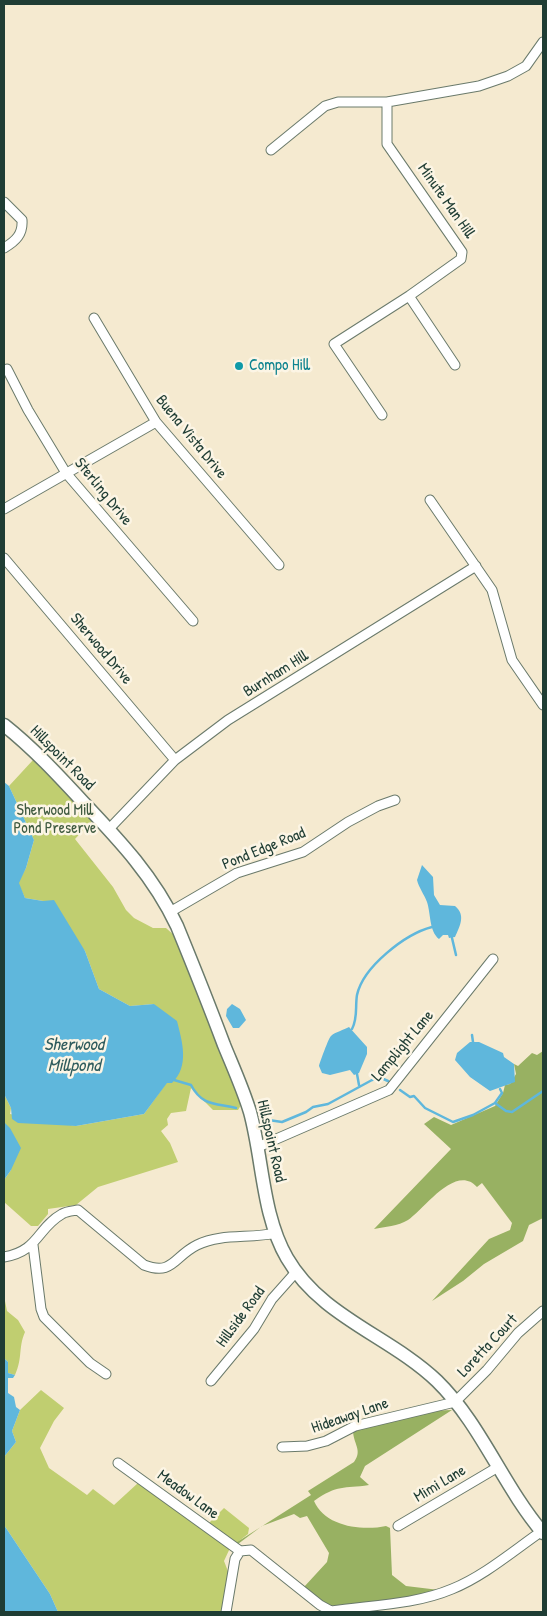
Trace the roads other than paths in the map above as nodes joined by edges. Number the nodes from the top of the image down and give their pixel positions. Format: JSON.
{"nodes":[{"id":1,"x":543,"y":42,"type":"edge"},
{"id":2,"x":387,"y":102,"type":"junction"},
{"id":3,"x":271,"y":150,"type":"dead end"},
{"id":4,"x":4,"y":202,"type":"edge"},
{"id":5,"x":4,"y":248,"type":"edge"},
{"id":6,"x":409,"y":296,"type":"junction"},
{"id":7,"x":94,"y":318,"type":"dead end"},
{"id":8,"x":456,"y":365,"type":"dead end"},
{"id":9,"x":7,"y":369,"type":"dead end"},
{"id":10,"x":382,"y":415,"type":"dead end"},
{"id":11,"x":156,"y":422,"type":"junction"},
{"id":12,"x":66,"y":473,"type":"junction"},
{"id":13,"x":430,"y":500,"type":"dead end"},
{"id":14,"x":4,"y":509,"type":"edge"},
{"id":15,"x":4,"y":558,"type":"edge"},
{"id":16,"x":279,"y":565,"type":"dead end"},
{"id":17,"x":476,"y":566,"type":"junction"},
{"id":18,"x":194,"y":621,"type":"dead end"},
{"id":19,"x":543,"y":705,"type":"edge"},
{"id":20,"x":4,"y":725,"type":"edge"},
{"id":21,"x":175,"y":760,"type":"junction"},
{"id":22,"x":396,"y":800,"type":"dead end"},
{"id":23,"x":109,"y":829,"type":"junction"},
{"id":24,"x":170,"y":912,"type":"junction"},
{"id":25,"x":493,"y":959,"type":"dead end"},
{"id":26,"x":258,"y":1147,"type":"junction"},
{"id":27,"x":276,"y":1233,"type":"junction"},
{"id":28,"x":33,"y":1245,"type":"junction"},
{"id":29,"x":4,"y":1257,"type":"edge"},
{"id":30,"x":296,"y":1272,"type":"junction"},
{"id":31,"x":543,"y":1311,"type":"edge"},
{"id":32,"x":106,"y":1374,"type":"dead end"},
{"id":33,"x":211,"y":1381,"type":"dead end"},
{"id":34,"x":455,"y":1402,"type":"junction"},
{"id":35,"x":282,"y":1447,"type":"dead end"},
{"id":36,"x":118,"y":1463,"type":"dead end"},
{"id":37,"x":498,"y":1467,"type":"junction"},
{"id":38,"x":398,"y":1526,"type":"dead end"},
{"id":39,"x":542,"y":1532,"type":"edge"},
{"id":40,"x":240,"y":1551,"type":"junction"},
{"id":41,"x":226,"y":1612,"type":"edge"}],
"edges":[{"from":1,"to":2,"type":"street"},
{"from":2,"to":3,"type":"street"},
{"from":2,"to":6,"type":"street","name":"Minute Man Hill"},
{"from":4,"to":5,"type":"street"},
{"from":6,"to":8,"type":"street"},
{"from":6,"to":10,"type":"street","name":"Minute Man Hill"},
{"from":7,"to":11,"type":"street","name":"Buena Vista Drive"},
{"from":9,"to":12,"type":"street","name":"Sterling Drive"},
{"from":11,"to":12,"type":"street"},
{"from":11,"to":16,"type":"street","name":"Buena Vista Drive"},
{"from":12,"to":14,"type":"street"},
{"from":12,"to":18,"type":"street","name":"Sterling Drive"},
{"from":13,"to":17,"type":"street"},
{"from":15,"to":21,"type":"street","name":"Sherwood Drive"},
{"from":17,"to":19,"type":"street"},
{"from":17,"to":21,"type":"street","name":"Burnham Hill"},
{"from":20,"to":23,"type":"street","name":"Hillspoint Road"},
{"from":21,"to":23,"type":"street","name":"Burnham Hill"},
{"from":22,"to":24,"type":"street","name":"Pond Edge Road"},
{"from":23,"to":24,"type":"street","name":"Hillspoint Road"},
{"from":24,"to":26,"type":"street","name":"Hillspoint Road"},
{"from":25,"to":26,"type":"street","name":"Lamplight Lane"},
{"from":26,"to":27,"type":"street","name":"Hillspoint Road"},
{"from":27,"to":28,"type":"street"},
{"from":27,"to":30,"type":"street","name":"Hillspoint Road"},
{"from":28,"to":29,"type":"street"},
{"from":28,"to":32,"type":"street"},
{"from":30,"to":33,"type":"street","name":"Hillside Road"},
{"from":30,"to":34,"type":"street","name":"Hillspoint Road"},
{"from":31,"to":34,"type":"street","name":"Loretta Court"},
{"from":34,"to":35,"type":"street","name":"Hideaway Lane"},
{"from":34,"to":37,"type":"street","name":"Hillspoint Road"},
{"from":36,"to":40,"type":"street","name":"Meadow Lane"},
{"from":37,"to":38,"type":"street","name":"Mimi Lane"},
{"from":37,"to":39,"type":"street","name":"Hillspoint Road"},
{"from":39,"to":40,"type":"street","name":"Meadow Lane"},
{"from":40,"to":41,"type":"street"}]}
